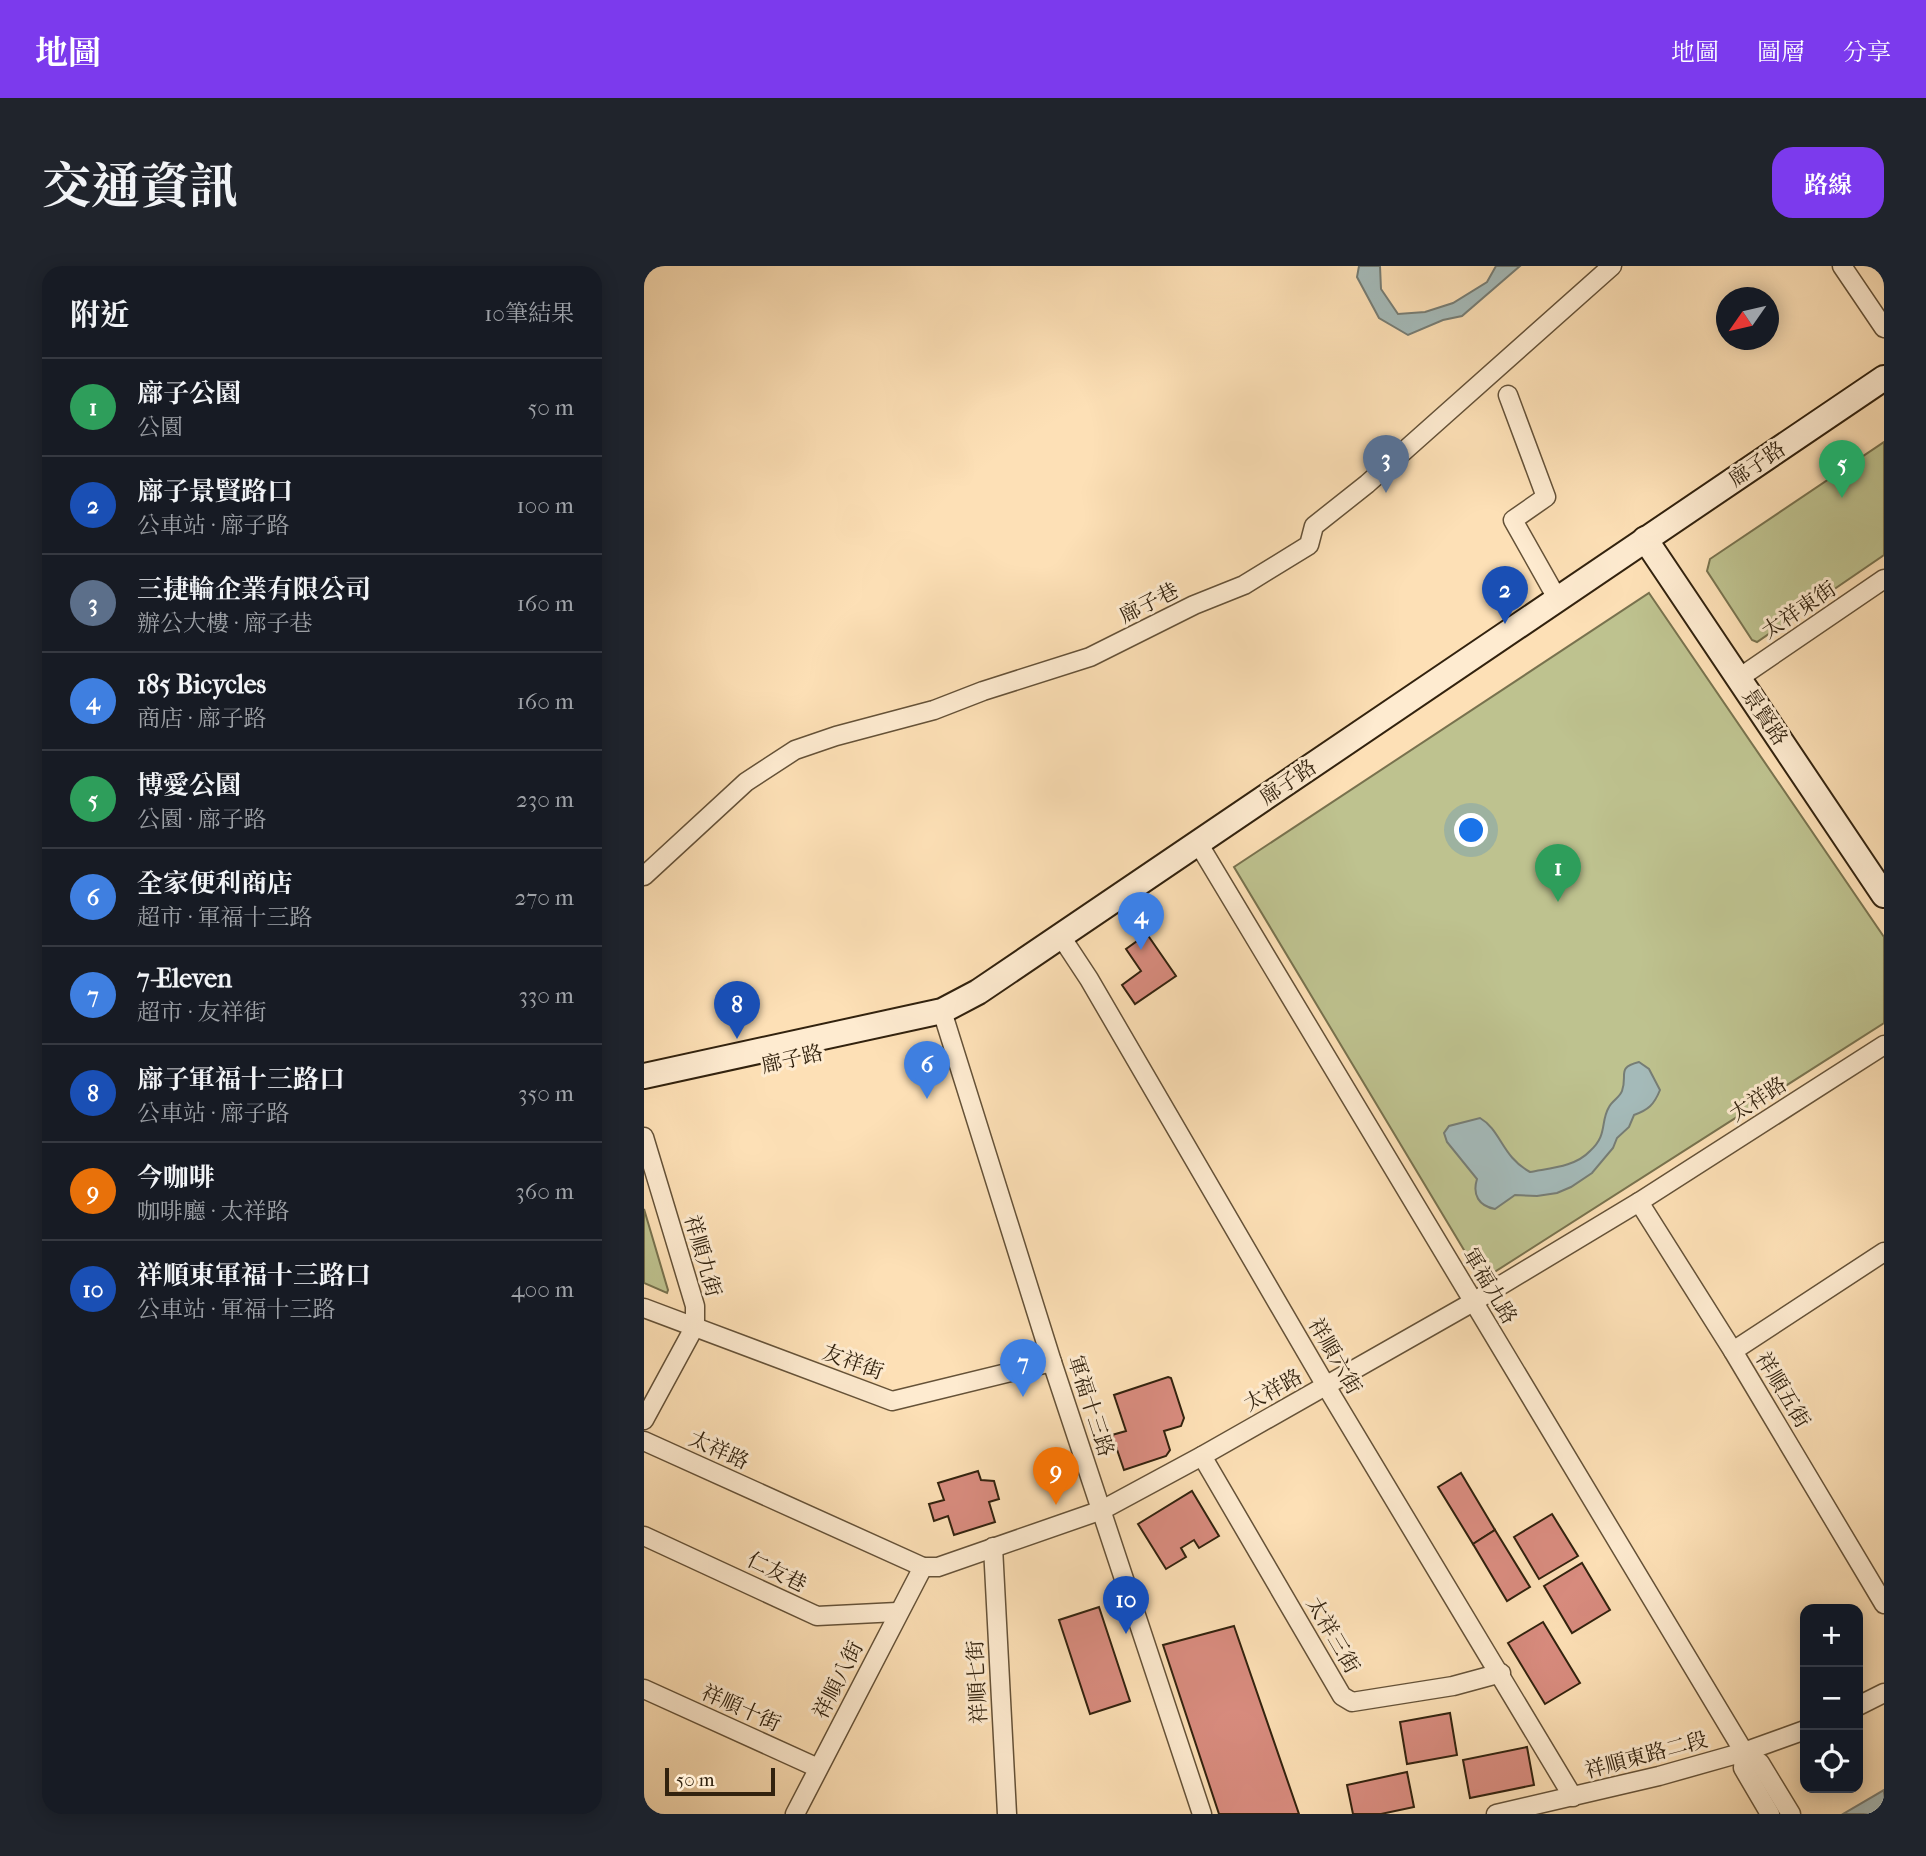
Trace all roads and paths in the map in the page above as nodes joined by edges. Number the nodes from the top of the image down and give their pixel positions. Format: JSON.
{"nodes":[{"id":1,"x":1612,"y":266,"type":"edge"},
{"id":2,"x":1842,"y":266,"type":"edge"},
{"id":3,"x":1884,"y":328,"type":"edge"},
{"id":4,"x":1884,"y":378,"type":"edge"},
{"id":5,"x":1508,"y":395,"type":"dead end"},
{"id":6,"x":1884,"y":397,"type":"edge"},
{"id":7,"x":1649,"y":546,"type":"junction"},
{"id":8,"x":1884,"y":579,"type":"edge"},
{"id":9,"x":1558,"y":600,"type":"junction"},
{"id":10,"x":1739,"y":678,"type":"junction"},
{"id":11,"x":1202,"y":848,"type":"junction"},
{"id":12,"x":644,"y":876,"type":"edge"},
{"id":13,"x":1884,"y":895,"type":"edge"},
{"id":14,"x":1065,"y":942,"type":"junction"},
{"id":15,"x":944,"y":1018,"type":"junction"},
{"id":16,"x":1884,"y":1045,"type":"edge"},
{"id":17,"x":644,"y":1076,"type":"edge"},
{"id":18,"x":644,"y":1094,"type":"edge"},
{"id":19,"x":644,"y":1137,"type":"edge"},
{"id":20,"x":1639,"y":1202,"type":"junction"},
{"id":21,"x":1884,"y":1252,"type":"edge"},
{"id":22,"x":1473,"y":1302,"type":"junction"},
{"id":23,"x":644,"y":1308,"type":"edge"},
{"id":24,"x":695,"y":1326,"type":"junction"},
{"id":25,"x":1733,"y":1351,"type":"junction"},
{"id":26,"x":1052,"y":1362,"type":"junction"},
{"id":27,"x":1326,"y":1386,"type":"junction"},
{"id":28,"x":644,"y":1420,"type":"edge"},
{"id":29,"x":644,"y":1441,"type":"edge"},
{"id":30,"x":1202,"y":1456,"type":"junction"},
{"id":31,"x":1102,"y":1510,"type":"junction"},
{"id":32,"x":644,"y":1536,"type":"edge"},
{"id":33,"x":993,"y":1547,"type":"junction"},
{"id":34,"x":923,"y":1567,"type":"junction"},
{"id":35,"x":1884,"y":1604,"type":"edge"},
{"id":36,"x":897,"y":1612,"type":"junction"},
{"id":37,"x":1500,"y":1673,"type":"junction"},
{"id":38,"x":644,"y":1689,"type":"edge"},
{"id":39,"x":1884,"y":1693,"type":"edge"},
{"id":40,"x":1863,"y":1704,"type":"edge"},
{"id":41,"x":1800,"y":1733,"type":"edge"},
{"id":42,"x":1749,"y":1761,"type":"junction"},
{"id":43,"x":818,"y":1769,"type":"junction"},
{"id":44,"x":1573,"y":1797,"type":"junction"},
{"id":45,"x":795,"y":1814,"type":"edge"},
{"id":46,"x":1007,"y":1814,"type":"edge"},
{"id":47,"x":1202,"y":1814,"type":"edge"},
{"id":48,"x":1496,"y":1814,"type":"edge"},
{"id":49,"x":1770,"y":1814,"type":"edge"},
{"id":50,"x":1791,"y":1814,"type":"edge"}],
"edges":[{"from":1,"to":12,"type":"street","name":"廍子巷"},
{"from":2,"to":3,"type":"street"},
{"from":4,"to":7,"type":"main road","name":"廍子路"},
{"from":5,"to":9,"type":"street"},
{"from":6,"to":7,"type":"main road","name":"廍子路"},
{"from":7,"to":9,"type":"main road","name":"廍子路"},
{"from":7,"to":10,"type":"main road","name":"景賢路"},
{"from":7,"to":11,"type":"main road","name":"廍子路"},
{"from":8,"to":10,"type":"street","name":"太祥東街"},
{"from":9,"to":11,"type":"main road","name":"廍子路"},
{"from":10,"to":13,"type":"main road","name":"景賢路"},
{"from":11,"to":14,"type":"main road","name":"廍子路"},
{"from":11,"to":22,"type":"street","name":"軍福九路"},
{"from":14,"to":15,"type":"main road","name":"廍子路"},
{"from":14,"to":27,"type":"street","name":"祥順六街"},
{"from":15,"to":17,"type":"main road","name":"廍子路"},
{"from":15,"to":18,"type":"main road","name":"廍子路"},
{"from":15,"to":26,"type":"street","name":"軍福十三路"},
{"from":16,"to":20,"type":"street","name":"太祥路"},
{"from":19,"to":24,"type":"street","name":"祥順九街"},
{"from":20,"to":22,"type":"street","name":"太祥路"},
{"from":20,"to":25,"type":"street","name":"祥順五街"},
{"from":21,"to":25,"type":"street"},
{"from":22,"to":27,"type":"street","name":"太祥路"},
{"from":22,"to":42,"type":"street","name":"軍福九路"},
{"from":23,"to":24,"type":"street","name":"友祥街"},
{"from":24,"to":26,"type":"street","name":"友祥街"},
{"from":24,"to":28,"type":"street","name":"祥順九街"},
{"from":25,"to":35,"type":"street","name":"祥順五街"},
{"from":26,"to":31,"type":"street","name":"軍福十三路"},
{"from":27,"to":30,"type":"street","name":"太祥路"},
{"from":27,"to":37,"type":"street","name":"祥順六街"},
{"from":29,"to":34,"type":"street","name":"太祥路"},
{"from":30,"to":31,"type":"street","name":"太祥路"},
{"from":30,"to":37,"type":"street","name":"太祥三街"},
{"from":31,"to":33,"type":"street","name":"太祥路"},
{"from":31,"to":47,"type":"street","name":"軍福十三路"},
{"from":32,"to":36,"type":"street","name":"仁友巷"},
{"from":33,"to":34,"type":"street","name":"太祥路"},
{"from":33,"to":46,"type":"street","name":"祥順七街"},
{"from":34,"to":36,"type":"street","name":"祥順八街"},
{"from":36,"to":43,"type":"street","name":"祥順八街"},
{"from":37,"to":44,"type":"street","name":"祥順六街"},
{"from":38,"to":43,"type":"street","name":"祥順十街"},
{"from":39,"to":40,"type":"street"},
{"from":41,"to":42,"type":"street","name":"祥順東路二段"},
{"from":42,"to":44,"type":"street","name":"祥順東路二段"},
{"from":42,"to":49,"type":"street"},
{"from":42,"to":50,"type":"street"},
{"from":43,"to":45,"type":"street","name":"祥順八街"},
{"from":44,"to":48,"type":"street","name":"祥順東路二段"}]}
